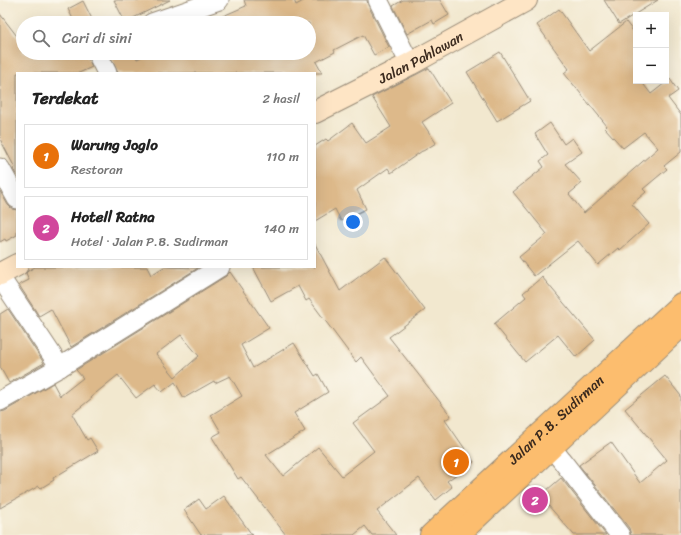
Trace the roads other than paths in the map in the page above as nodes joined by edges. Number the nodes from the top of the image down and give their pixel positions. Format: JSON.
{"nodes":[{"id":1,"x":220,"y":0,"type":"edge"},
{"id":2,"x":378,"y":0,"type":"edge"},
{"id":3,"x":526,"y":0,"type":"edge"},
{"id":4,"x":173,"y":16,"type":"edge"},
{"id":5,"x":100,"y":60,"type":"edge"},
{"id":6,"x":410,"y":64,"type":"junction"},
{"id":7,"x":106,"y":72,"type":"edge"},
{"id":8,"x":316,"y":111,"type":"edge"},
{"id":9,"x":0,"y":168,"type":"edge"},
{"id":10,"x":16,"y":196,"type":"edge"},
{"id":11,"x":16,"y":266,"type":"edge"},
{"id":12,"x":214,"y":268,"type":"edge"},
{"id":13,"x":0,"y":274,"type":"edge"},
{"id":14,"x":0,"y":277,"type":"edge"},
{"id":15,"x":681,"y":304,"type":"edge"},
{"id":16,"x":681,"y":326,"type":"edge"},
{"id":17,"x":60,"y":366,"type":"junction"},
{"id":18,"x":0,"y":401,"type":"edge"},
{"id":19,"x":552,"y":448,"type":"junction"},
{"id":20,"x":431,"y":535,"type":"edge"},
{"id":21,"x":458,"y":535,"type":"edge"},
{"id":22,"x":620,"y":535,"type":"edge"}],
"edges":[{"from":1,"to":4,"type":"street"},
{"from":2,"to":6,"type":"street"},
{"from":3,"to":6,"type":"main road","name":"Jalan Pahlawan"},
{"from":5,"to":7,"type":"street"},
{"from":6,"to":8,"type":"main road","name":"Jalan Pahlawan"},
{"from":9,"to":10,"type":"street"},
{"from":11,"to":13,"type":"main road"},
{"from":12,"to":17,"type":"street"},
{"from":14,"to":17,"type":"street"},
{"from":15,"to":20,"type":"main road","name":"Jalan P.B. Sudirman"},
{"from":16,"to":19,"type":"main road","name":"Jalan P.B. Sudirman"},
{"from":17,"to":18,"type":"street"},
{"from":19,"to":21,"type":"main road","name":"Jalan P.B. Sudirman"},
{"from":19,"to":22,"type":"street"}]}
